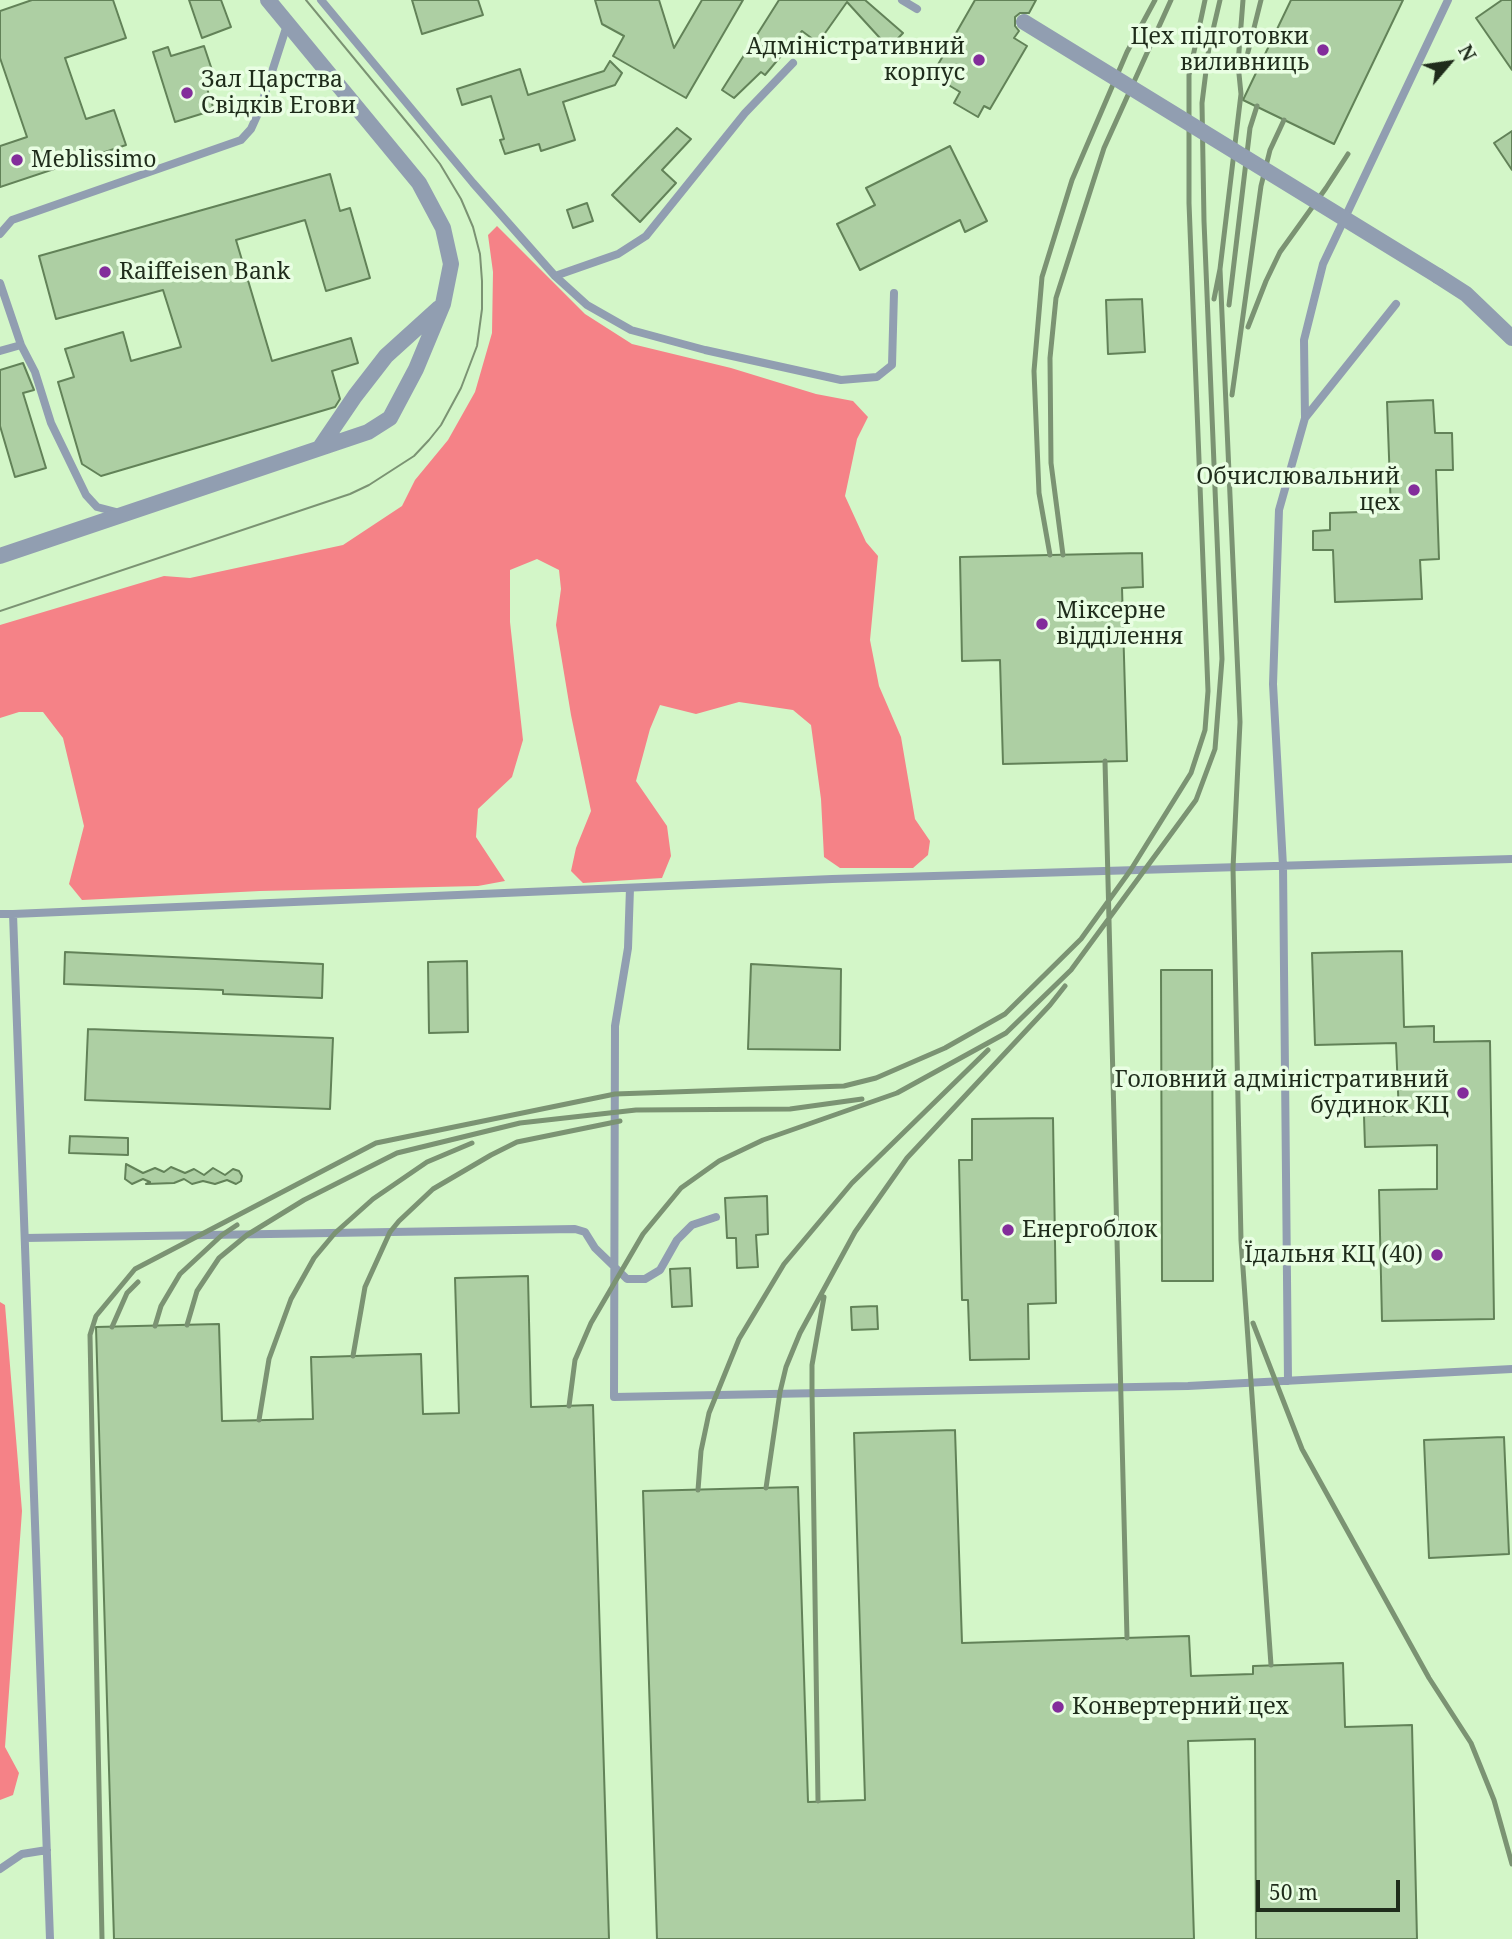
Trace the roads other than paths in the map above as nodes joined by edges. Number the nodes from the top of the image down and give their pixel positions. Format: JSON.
{"nodes":[{"id":1,"x":268,"y":0,"type":"edge"},
{"id":2,"x":321,"y":0,"type":"edge"},
{"id":3,"x":902,"y":0,"type":"edge"},
{"id":4,"x":1448,"y":0,"type":"edge"},
{"id":5,"x":917,"y":9,"type":"dead end"},
{"id":6,"x":1024,"y":22,"type":"dead end"},
{"id":7,"x":287,"y":25,"type":"junction"},
{"id":8,"x":793,"y":63,"type":"dead end"},
{"id":9,"x":0,"y":234,"type":"edge"},
{"id":10,"x":555,"y":276,"type":"junction"},
{"id":11,"x":0,"y":283,"type":"edge"},
{"id":12,"x":894,"y":293,"type":"dead end"},
{"id":13,"x":443,"y":304,"type":"junction"},
{"id":14,"x":1396,"y":304,"type":"dead end"},
{"id":15,"x":1512,"y":338,"type":"edge"},
{"id":16,"x":21,"y":345,"type":"junction"},
{"id":17,"x":0,"y":351,"type":"edge"},
{"id":18,"x":1305,"y":418,"type":"junction"},
{"id":19,"x":321,"y":446,"type":"junction"},
{"id":20,"x":124,"y":514,"type":"junction"},
{"id":21,"x":0,"y":556,"type":"edge"},
{"id":22,"x":1512,"y":859,"type":"edge"},
{"id":23,"x":1283,"y":866,"type":"junction"},
{"id":24,"x":630,"y":888,"type":"junction"},
{"id":25,"x":0,"y":914,"type":"edge"},
{"id":26,"x":13,"y":914,"type":"junction"},
{"id":27,"x":716,"y":1217,"type":"dead end"},
{"id":28,"x":25,"y":1238,"type":"junction"},
{"id":29,"x":614,"y":1266,"type":"junction"},
{"id":30,"x":1512,"y":1370,"type":"edge"},
{"id":31,"x":1288,"y":1381,"type":"junction"},
{"id":32,"x":47,"y":1850,"type":"junction"},
{"id":33,"x":0,"y":1870,"type":"edge"},
{"id":34,"x":50,"y":1939,"type":"edge"}],
"edges":[{"from":1,"to":7,"type":"street"},
{"from":2,"to":10,"type":"lane"},
{"from":3,"to":5,"type":"lane"},
{"from":4,"to":18,"type":"lane"},
{"from":6,"to":15,"type":"street","bridge":true},
{"from":7,"to":9,"type":"lane"},
{"from":7,"to":13,"type":"street"},
{"from":8,"to":10,"type":"lane"},
{"from":10,"to":12,"type":"lane"},
{"from":11,"to":16,"type":"lane"},
{"from":13,"to":19,"type":"street"},
{"from":13,"to":19,"type":"street"},
{"from":14,"to":18,"type":"lane"},
{"from":16,"to":17,"type":"lane"},
{"from":16,"to":20,"type":"lane"},
{"from":18,"to":23,"type":"lane"},
{"from":19,"to":20,"type":"street"},
{"from":20,"to":21,"type":"street"},
{"from":22,"to":23,"type":"lane"},
{"from":23,"to":24,"type":"lane"},
{"from":23,"to":31,"type":"lane"},
{"from":24,"to":26,"type":"lane"},
{"from":24,"to":29,"type":"lane"},
{"from":25,"to":26,"type":"lane"},
{"from":26,"to":28,"type":"lane"},
{"from":27,"to":29,"type":"lane"},
{"from":28,"to":29,"type":"lane"},
{"from":28,"to":32,"type":"lane"},
{"from":29,"to":31,"type":"lane"},
{"from":30,"to":31,"type":"lane"},
{"from":32,"to":33,"type":"lane"},
{"from":32,"to":34,"type":"lane"}]}
